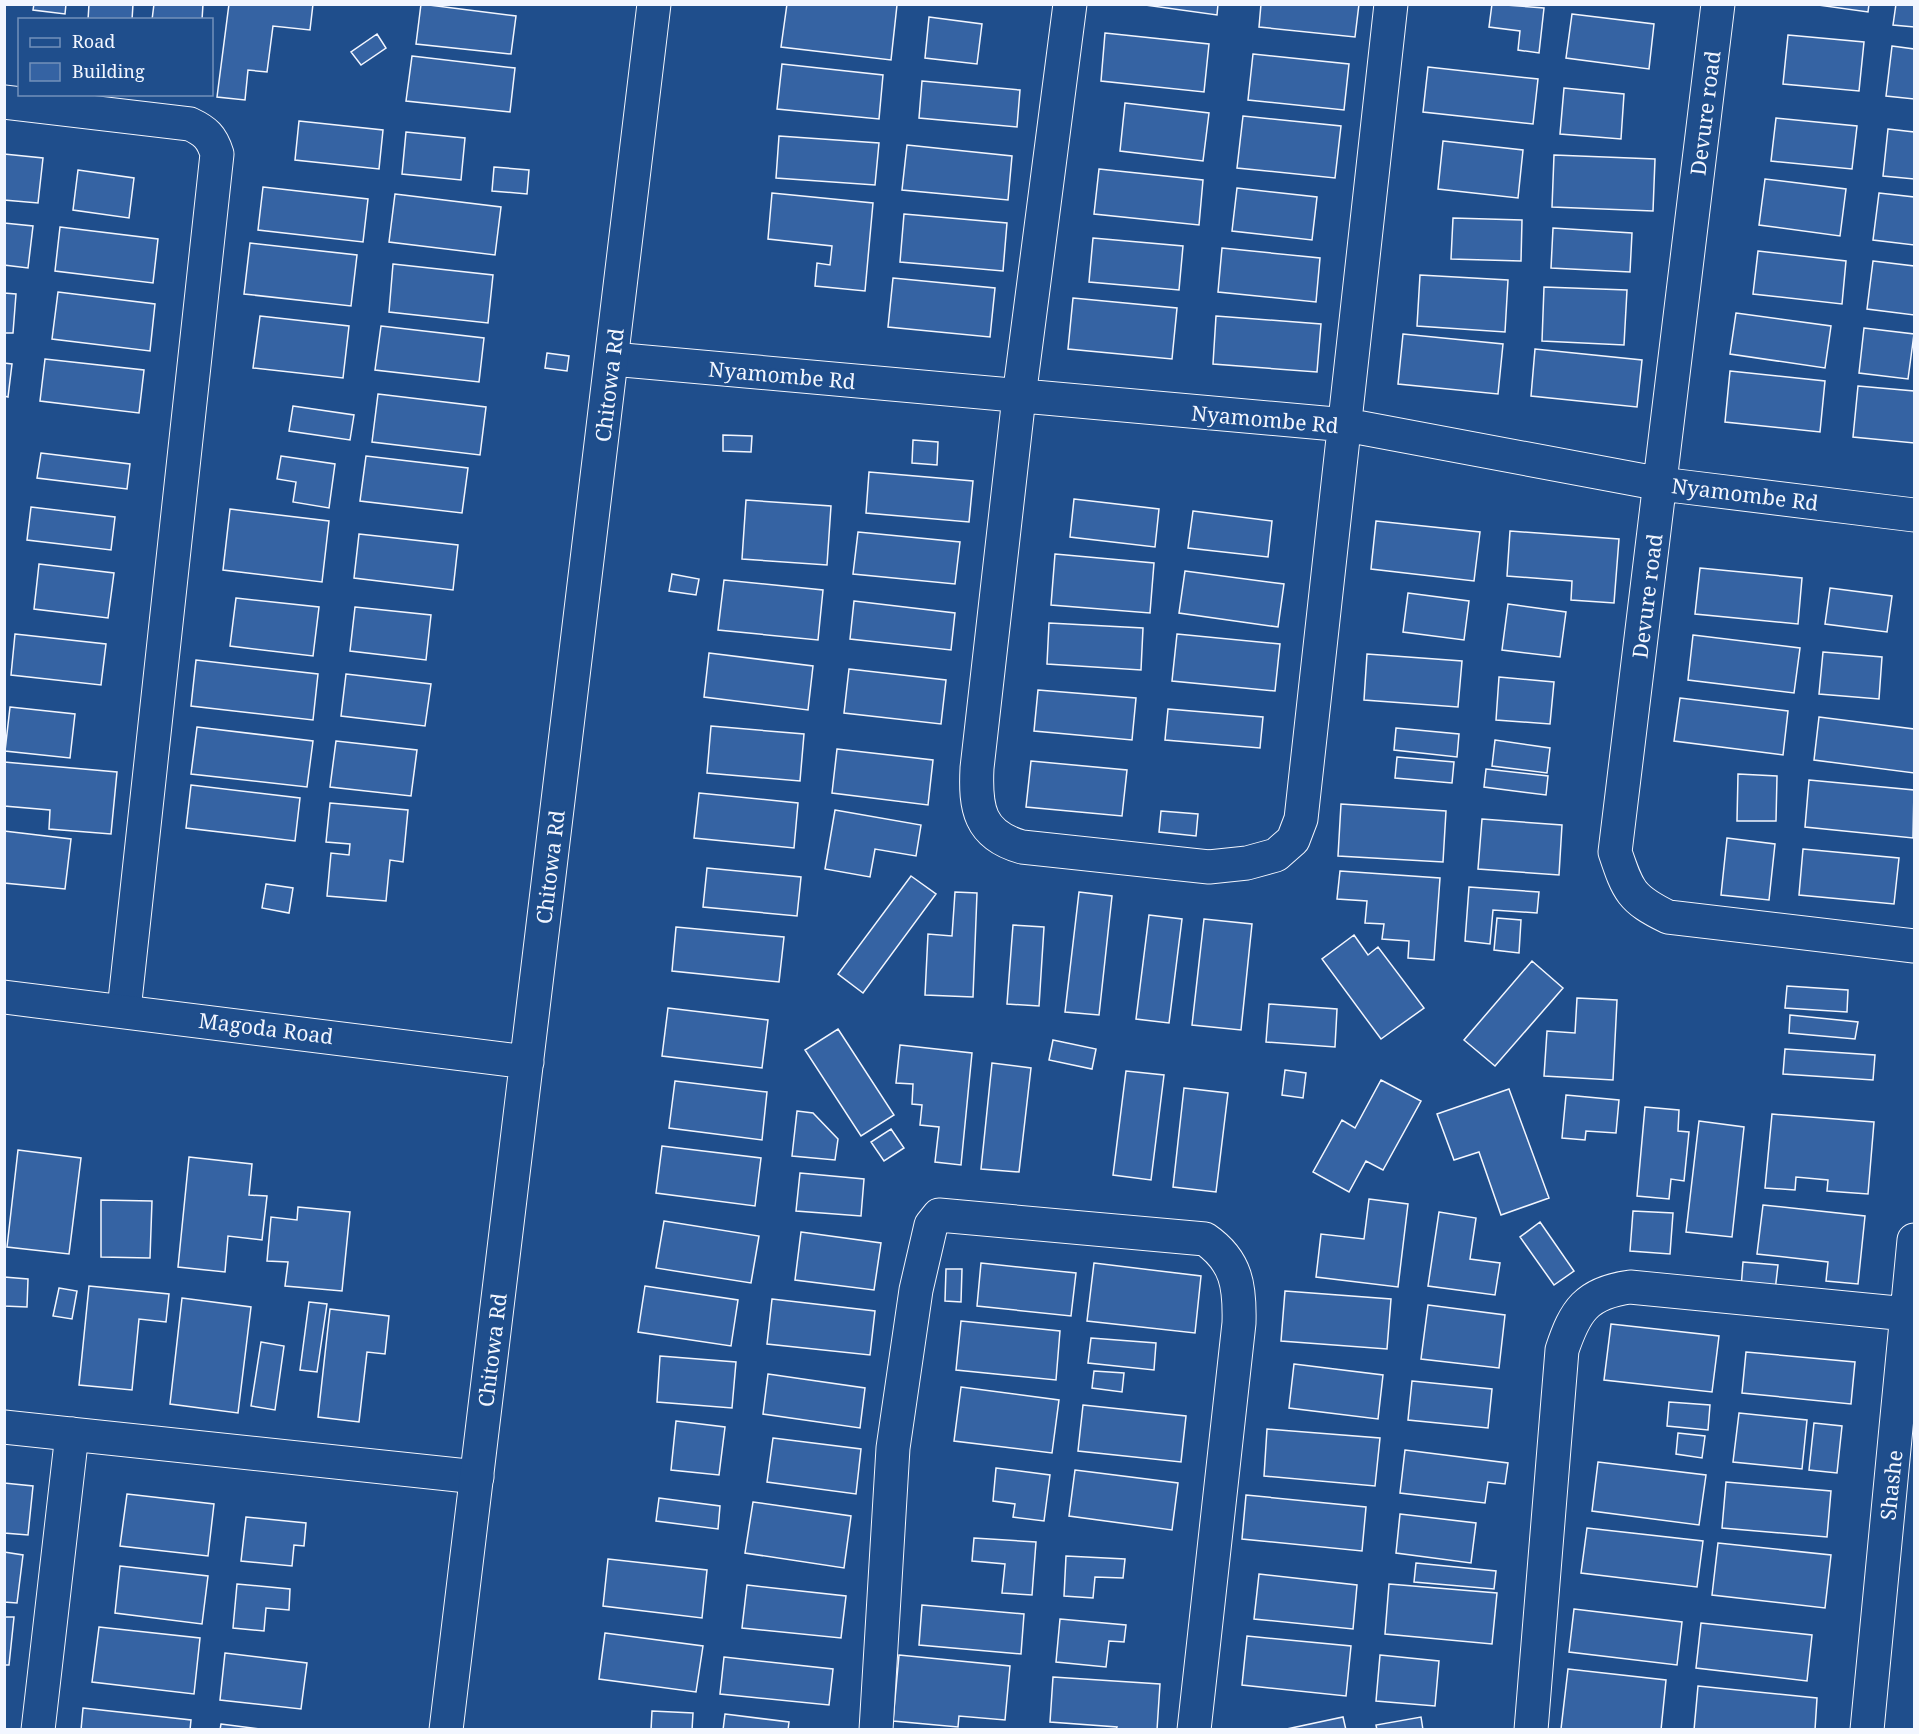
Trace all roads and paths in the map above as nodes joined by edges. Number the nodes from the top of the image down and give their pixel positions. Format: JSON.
{"nodes":[{"id":1,"x":654,"y":4,"type":"edge"},
{"id":2,"x":1070,"y":4,"type":"edge"},
{"id":3,"x":1391,"y":4,"type":"edge"},
{"id":4,"x":1718,"y":4,"type":"edge"},
{"id":5,"x":4,"y":102,"type":"edge"},
{"id":6,"x":612,"y":359,"type":"junction"},
{"id":7,"x":1019,"y":397,"type":"junction"},
{"id":8,"x":1346,"y":425,"type":"junction"},
{"id":9,"x":1661,"y":484,"type":"junction"},
{"id":10,"x":1914,"y":515,"type":"edge"},
{"id":11,"x":1914,"y":946,"type":"edge"},
{"id":12,"x":4,"y":997,"type":"edge"},
{"id":13,"x":124,"y":1010,"type":"junction"},
{"id":14,"x":526,"y":1062,"type":"junction"},
{"id":15,"x":1914,"y":1240,"type":"edge"},
{"id":16,"x":1907,"y":1314,"type":"junction"},
{"id":17,"x":4,"y":1427,"type":"edge"},
{"id":18,"x":72,"y":1434,"type":"junction"},
{"id":19,"x":477,"y":1477,"type":"junction"},
{"id":20,"x":38,"y":1730,"type":"edge"},
{"id":21,"x":446,"y":1730,"type":"edge"},
{"id":22,"x":876,"y":1730,"type":"edge"},
{"id":23,"x":1194,"y":1730,"type":"edge"},
{"id":24,"x":1532,"y":1730,"type":"edge"},
{"id":25,"x":1867,"y":1730,"type":"edge"}],
"edges":[{"from":1,"to":6,"type":"street","name":"Chitowa Rd"},
{"from":2,"to":7,"type":"street"},
{"from":3,"to":8,"type":"street"},
{"from":4,"to":9,"type":"street","name":"Devure road"},
{"from":5,"to":13,"type":"street"},
{"from":6,"to":7,"type":"street","name":"Nyamombe Rd"},
{"from":6,"to":14,"type":"street","name":"Chitowa Rd"},
{"from":7,"to":8,"type":"street","name":"Nyamombe Rd"},
{"from":7,"to":8,"type":"street"},
{"from":8,"to":9,"type":"street","name":"Nyamombe Rd"},
{"from":9,"to":10,"type":"street","name":"Nyamombe Rd"},
{"from":9,"to":11,"type":"street","name":"Devure road"},
{"from":12,"to":13,"type":"street","name":"Magoda Road"},
{"from":13,"to":14,"type":"street","name":"Magoda Road"},
{"from":14,"to":19,"type":"street","name":"Chitowa Rd"},
{"from":15,"to":16,"type":"street","name":"Shashe"},
{"from":16,"to":24,"type":"street"},
{"from":16,"to":25,"type":"street","name":"Shashe"},
{"from":17,"to":18,"type":"street"},
{"from":18,"to":19,"type":"street"},
{"from":18,"to":20,"type":"street"},
{"from":19,"to":21,"type":"street","name":"Chitowa Rd"},
{"from":22,"to":23,"type":"street"}]}
